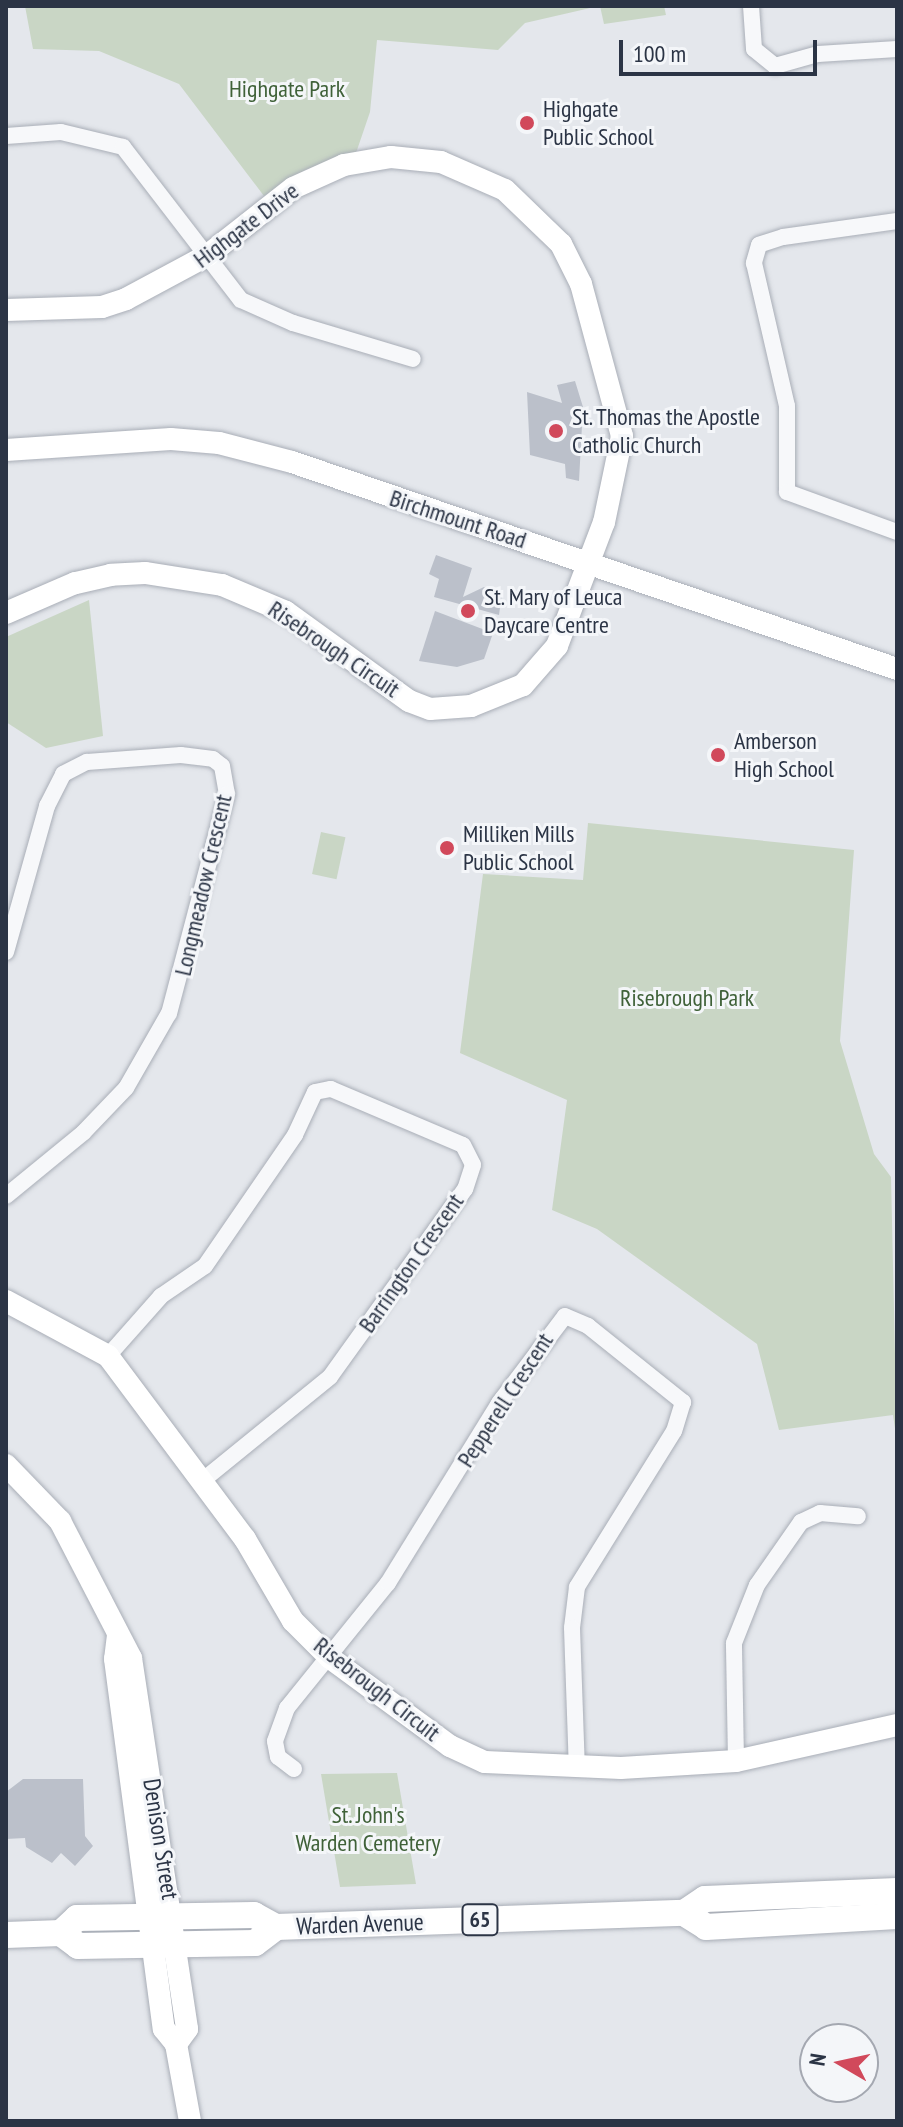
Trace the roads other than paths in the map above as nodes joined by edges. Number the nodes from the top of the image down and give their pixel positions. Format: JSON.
{"nodes":[{"id":1,"x":751,"y":6,"type":"edge"},
{"id":2,"x":897,"y":49,"type":"edge"},
{"id":3,"x":6,"y":136,"type":"edge"},
{"id":4,"x":897,"y":221,"type":"edge"},
{"id":5,"x":208,"y":255,"type":"junction"},
{"id":6,"x":6,"y":310,"type":"edge"},
{"id":7,"x":413,"y":359,"type":"dead end"},
{"id":8,"x":6,"y":450,"type":"edge"},
{"id":9,"x":897,"y":532,"type":"edge"},
{"id":10,"x":592,"y":562,"type":"junction"},
{"id":11,"x":6,"y":613,"type":"edge"},
{"id":12,"x":897,"y":669,"type":"edge"},
{"id":13,"x":6,"y":952,"type":"edge"},
{"id":14,"x":6,"y":1196,"type":"edge"},
{"id":15,"x":6,"y":1301,"type":"edge"},
{"id":16,"x":108,"y":1356,"type":"junction"},
{"id":17,"x":6,"y":1465,"type":"edge"},
{"id":18,"x":202,"y":1481,"type":"junction"},
{"id":19,"x":858,"y":1516,"type":"dead end"},
{"id":20,"x":118,"y":1635,"type":"junction"},
{"id":21,"x":330,"y":1658,"type":"junction"},
{"id":22,"x":897,"y":1725,"type":"edge"},
{"id":23,"x":736,"y":1761,"type":"junction"},
{"id":24,"x":577,"y":1768,"type":"junction"},
{"id":25,"x":294,"y":1769,"type":"dead end"},
{"id":26,"x":897,"y":1891,"type":"edge"},
{"id":27,"x":684,"y":1913,"type":"junction"},
{"id":28,"x":161,"y":1916,"type":"junction"},
{"id":29,"x":897,"y":1916,"type":"edge"},
{"id":30,"x":276,"y":1927,"type":"junction"},
{"id":31,"x":61,"y":1933,"type":"junction"},
{"id":32,"x":6,"y":1935,"type":"edge"},
{"id":33,"x":164,"y":1946,"type":"junction"},
{"id":34,"x":190,"y":2121,"type":"edge"}],
"edges":[{"from":1,"to":2,"type":"street"},
{"from":3,"to":5,"type":"street"},
{"from":4,"to":9,"type":"street"},
{"from":5,"to":6,"type":"street","name":"Highgate Drive"},
{"from":5,"to":7,"type":"street"},
{"from":5,"to":10,"type":"street","name":"Highgate Drive"},
{"from":8,"to":10,"type":"street","name":"Birchmount Road"},
{"from":10,"to":11,"type":"street","name":"Risebrough Circuit"},
{"from":10,"to":12,"type":"street","name":"Birchmount Road"},
{"from":13,"to":14,"type":"street","name":"Longmeadow Crescent"},
{"from":15,"to":16,"type":"street","name":"Risebrough Circuit"},
{"from":16,"to":18,"type":"street","name":"Risebrough Circuit"},
{"from":16,"to":18,"type":"street","name":"Barrington Crescent"},
{"from":17,"to":20,"type":"street","name":"Denison Street"},
{"from":18,"to":21,"type":"street","name":"Risebrough Circuit"},
{"from":19,"to":23,"type":"street"},
{"from":20,"to":28,"type":"street","name":"Denison Street"},
{"from":20,"to":28,"type":"street","name":"Denison Street"},
{"from":21,"to":24,"type":"street","name":"Risebrough Circuit"},
{"from":21,"to":24,"type":"street","name":"Pepperell Crescent"},
{"from":21,"to":25,"type":"street"},
{"from":22,"to":23,"type":"street","name":"Risebrough Circuit"},
{"from":23,"to":24,"type":"street","name":"Risebrough Circuit"},
{"from":26,"to":27,"type":"main road","name":"Warden Avenue","number":"65"},
{"from":27,"to":29,"type":"main road","name":"Warden Avenue","number":"65"},
{"from":27,"to":30,"type":"main road","name":"Warden Avenue","number":"65"},
{"from":28,"to":30,"type":"main road","name":"Warden Avenue","number":"65"},
{"from":28,"to":31,"type":"main road","name":"Warden Avenue","number":"65"},
{"from":28,"to":33,"type":"street","name":"Denison Street"},
{"from":30,"to":33,"type":"main road","name":"Warden Avenue","number":"65"},
{"from":31,"to":32,"type":"main road","name":"Warden Avenue","number":"65"},
{"from":31,"to":33,"type":"main road","name":"Warden Avenue","number":"65"},
{"from":33,"to":34,"type":"street","name":"Denison Street"}]}
